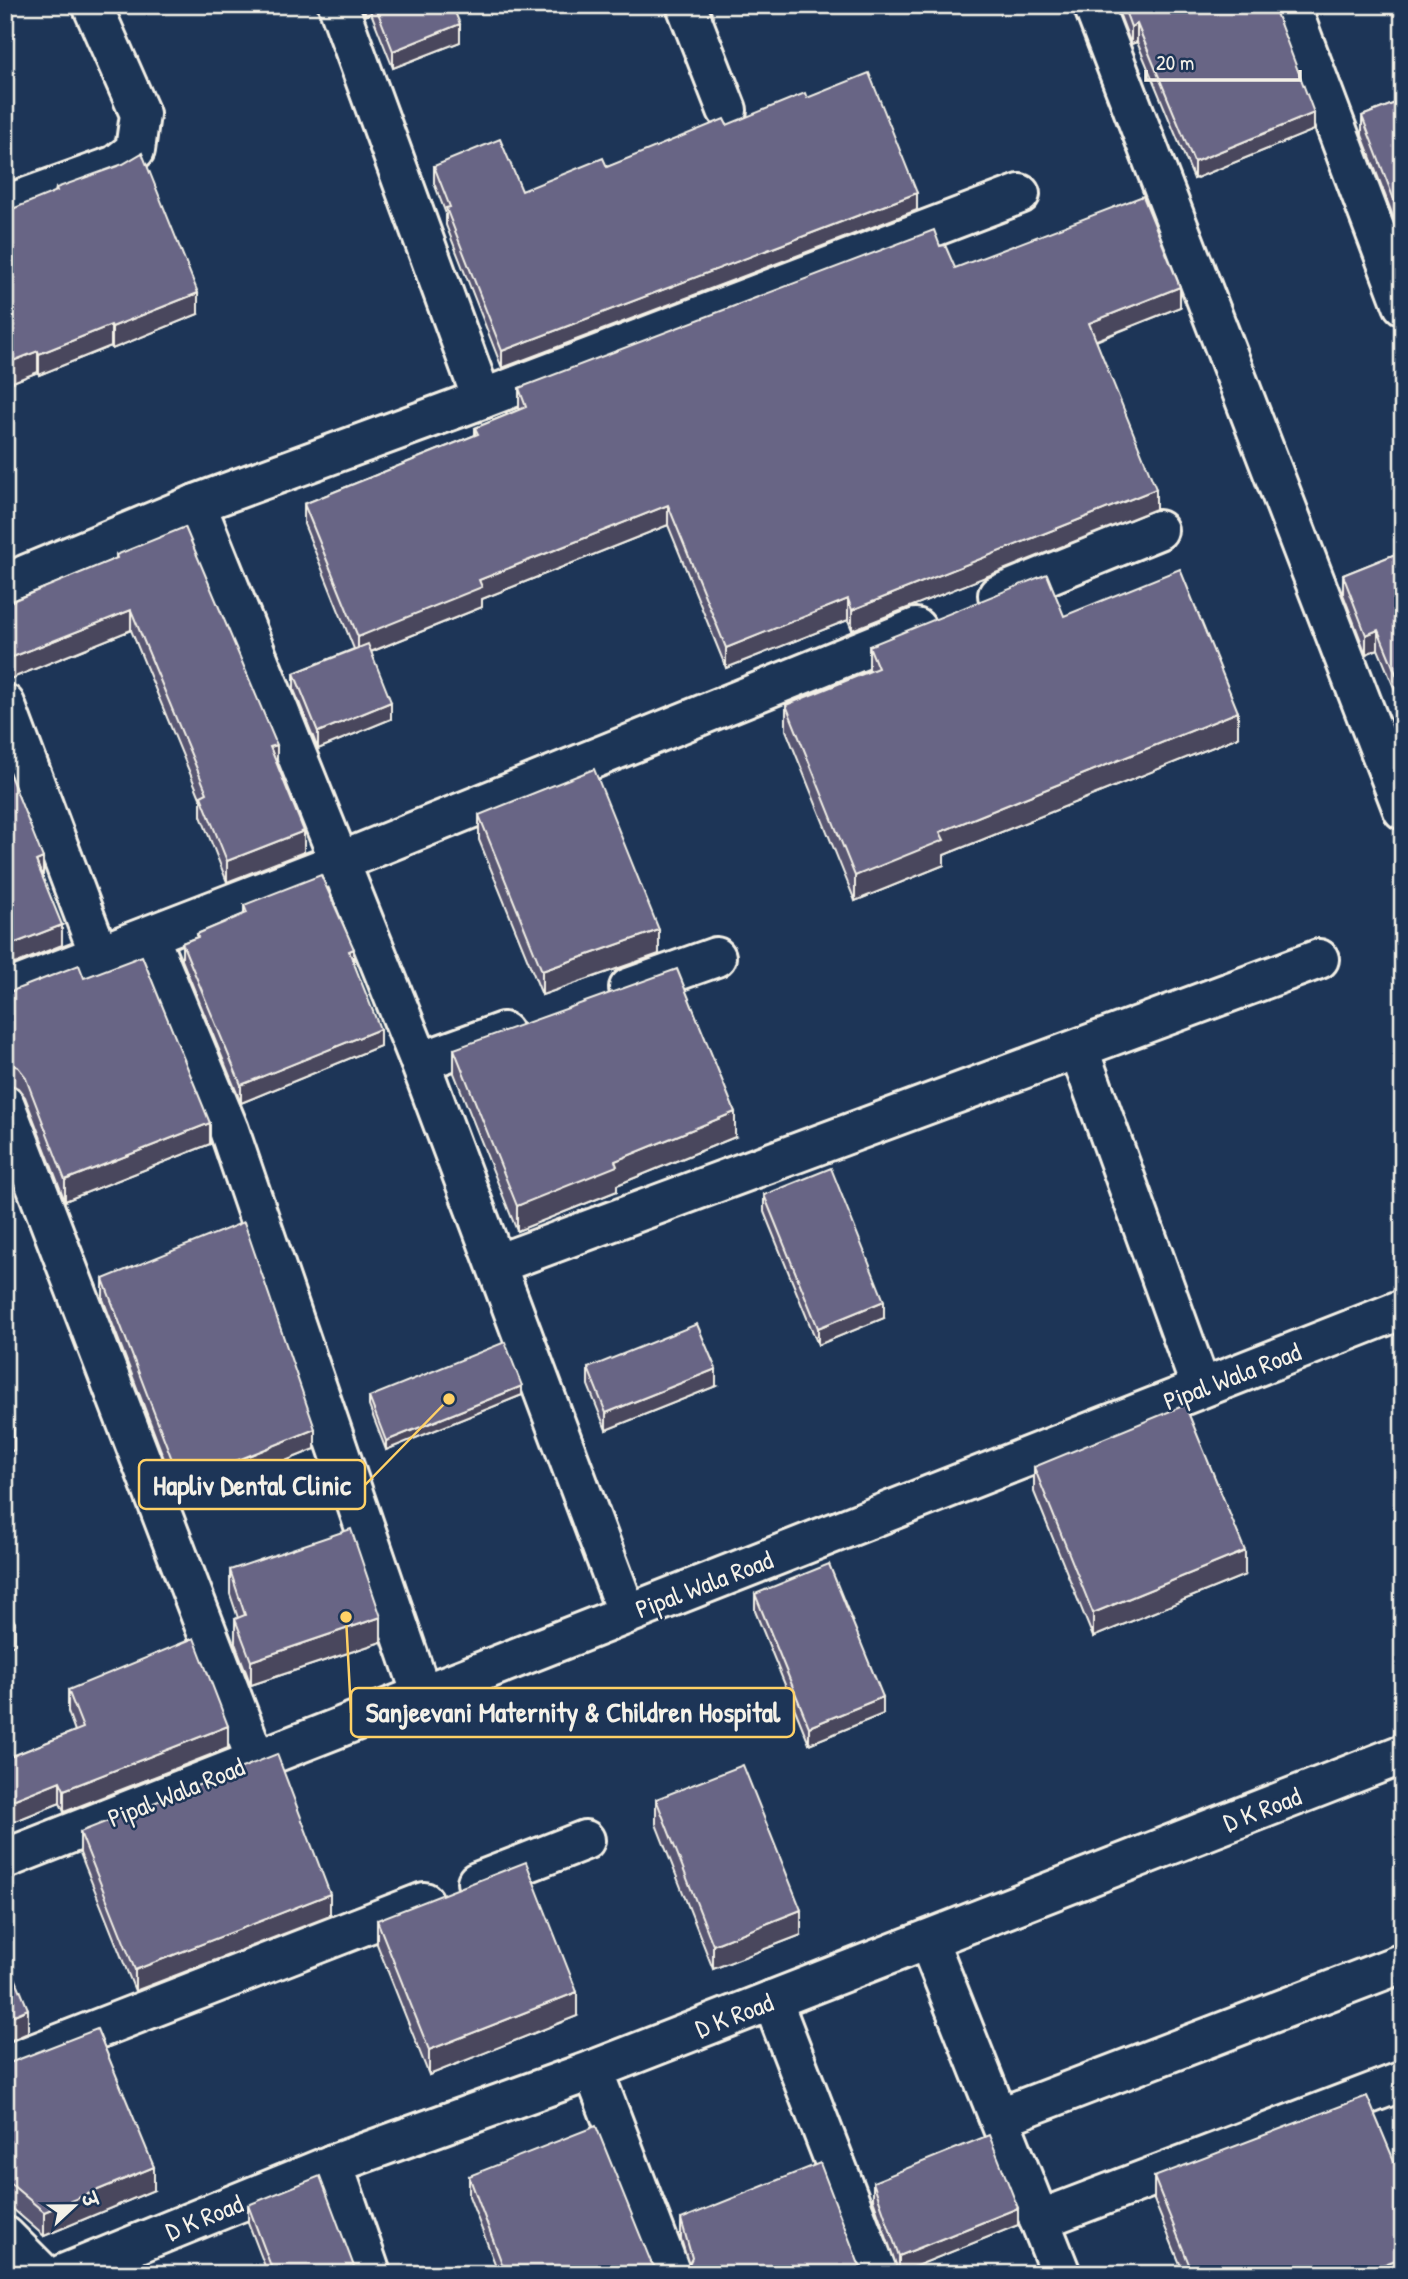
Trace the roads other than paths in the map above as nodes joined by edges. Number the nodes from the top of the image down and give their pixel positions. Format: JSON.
{"nodes":[{"id":1,"x":92,"y":5,"type":"edge"},
{"id":2,"x":338,"y":5,"type":"edge"},
{"id":3,"x":686,"y":5,"type":"edge"},
{"id":4,"x":1093,"y":5,"type":"edge"},
{"id":5,"x":1290,"y":5,"type":"edge"},
{"id":6,"x":727,"y":110,"type":"dead end"},
{"id":7,"x":1020,"y":194,"type":"dead end"},
{"id":8,"x":5,"y":205,"type":"edge"},
{"id":9,"x":1403,"y":305,"type":"edge"},
{"id":10,"x":482,"y":399,"type":"junction"},
{"id":11,"x":196,"y":504,"type":"junction"},
{"id":12,"x":1158,"y":530,"type":"dead end"},
{"id":13,"x":5,"y":586,"type":"edge"},
{"id":14,"x":5,"y":704,"type":"edge"},
{"id":15,"x":1403,"y":810,"type":"edge"},
{"id":16,"x":339,"y":862,"type":"junction"},
{"id":17,"x":149,"y":937,"type":"junction"},
{"id":18,"x":100,"y":957,"type":"junction"},
{"id":19,"x":716,"y":957,"type":"dead end"},
{"id":20,"x":1319,"y":959,"type":"dead end"},
{"id":21,"x":5,"y":991,"type":"edge"},
{"id":22,"x":600,"y":998,"type":"edge"},
{"id":23,"x":536,"y":1021,"type":"edge"},
{"id":24,"x":1079,"y":1050,"type":"junction"},
{"id":25,"x":420,"y":1062,"type":"junction"},
{"id":26,"x":5,"y":1105,"type":"edge"},
{"id":27,"x":497,"y":1264,"type":"junction"},
{"id":28,"x":1403,"y":1309,"type":"edge"},
{"id":29,"x":1201,"y":1388,"type":"junction"},
{"id":30,"x":627,"y":1614,"type":"junction"},
{"id":31,"x":422,"y":1695,"type":"junction"},
{"id":32,"x":1403,"y":1754,"type":"edge"},
{"id":33,"x":256,"y":1760,"type":"junction"},
{"id":34,"x":585,"y":1840,"type":"dead end"},
{"id":35,"x":5,"y":1859,"type":"edge"},
{"id":36,"x":928,"y":1940,"type":"junction"},
{"id":37,"x":1403,"y":1963,"type":"edge"},
{"id":38,"x":772,"y":2000,"type":"junction"},
{"id":39,"x":5,"y":2065,"type":"edge"},
{"id":40,"x":593,"y":2070,"type":"junction"},
{"id":41,"x":1403,"y":2081,"type":"edge"},
{"id":42,"x":1001,"y":2118,"type":"junction"},
{"id":43,"x":333,"y":2164,"type":"junction"},
{"id":44,"x":1039,"y":2220,"type":"junction"},
{"id":45,"x":5,"y":2236,"type":"edge"},
{"id":46,"x":43,"y":2274,"type":"edge"},
{"id":47,"x":63,"y":2274,"type":"edge"},
{"id":48,"x":371,"y":2274,"type":"edge"},
{"id":49,"x":671,"y":2274,"type":"edge"},
{"id":50,"x":878,"y":2274,"type":"edge"},
{"id":51,"x":1061,"y":2274,"type":"edge"}],
"edges":[{"from":1,"to":8,"type":"street"},
{"from":2,"to":10,"type":"street"},
{"from":3,"to":6,"type":"street"},
{"from":4,"to":15,"type":"street"},
{"from":5,"to":9,"type":"street"},
{"from":7,"to":10,"type":"street"},
{"from":10,"to":11,"type":"street"},
{"from":11,"to":13,"type":"street"},
{"from":11,"to":16,"type":"street"},
{"from":12,"to":16,"type":"street"},
{"from":14,"to":18,"type":"street"},
{"from":16,"to":17,"type":"street"},
{"from":16,"to":25,"type":"street"},
{"from":17,"to":18,"type":"street"},
{"from":17,"to":31,"type":"street"},
{"from":18,"to":21,"type":"street"},
{"from":19,"to":22,"type":"street"},
{"from":20,"to":24,"type":"street"},
{"from":23,"to":25,"type":"street"},
{"from":24,"to":27,"type":"street"},
{"from":24,"to":29,"type":"street"},
{"from":25,"to":27,"type":"street"},
{"from":26,"to":33,"type":"street"},
{"from":27,"to":30,"type":"street"},
{"from":28,"to":29,"type":"street","name":"Pipal Wala Road"},
{"from":29,"to":30,"type":"street","name":"Pipal Wala Road"},
{"from":30,"to":31,"type":"street","name":"Pipal Wala Road"},
{"from":31,"to":33,"type":"street","name":"Pipal Wala Road"},
{"from":32,"to":36,"type":"street","name":"D K Road"},
{"from":33,"to":35,"type":"street","name":"Pipal Wala Road"},
{"from":34,"to":39,"type":"street"},
{"from":36,"to":38,"type":"street","name":"D K Road"},
{"from":36,"to":42,"type":"street"},
{"from":37,"to":42,"type":"street"},
{"from":38,"to":40,"type":"street","name":"D K Road"},
{"from":38,"to":50,"type":"street"},
{"from":40,"to":43,"type":"street","name":"D K Road"},
{"from":40,"to":49,"type":"street"},
{"from":41,"to":44,"type":"street"},
{"from":42,"to":44,"type":"street"},
{"from":43,"to":47,"type":"street","name":"D K Road"},
{"from":43,"to":48,"type":"street"},
{"from":44,"to":51,"type":"street"},
{"from":45,"to":46,"type":"street"}]}
